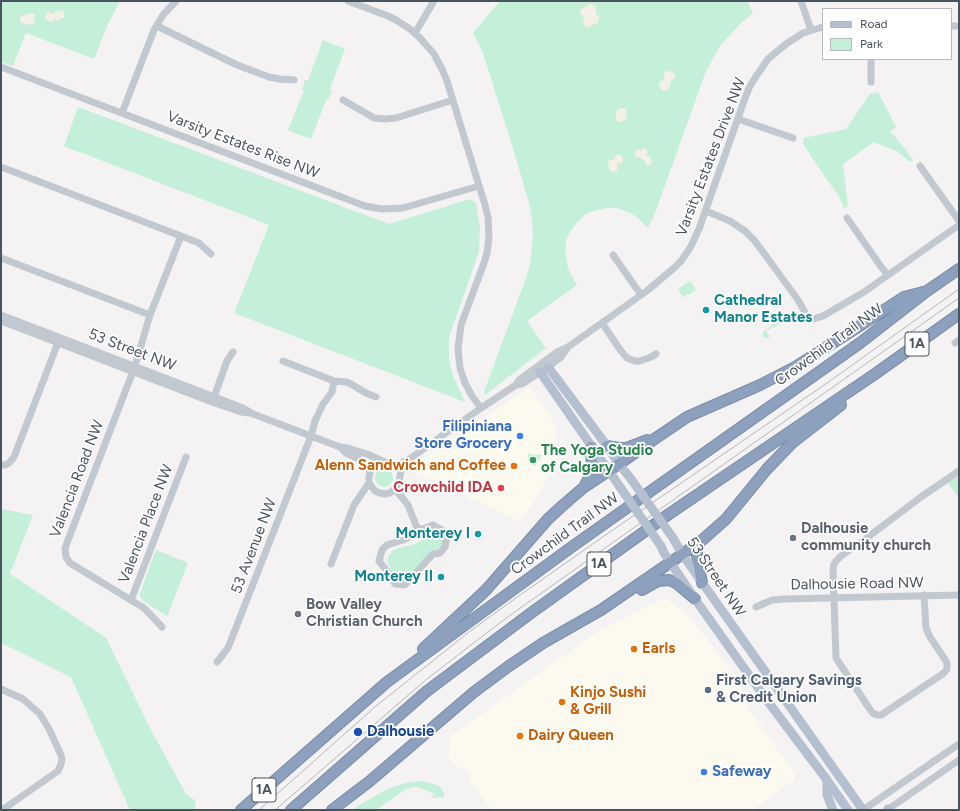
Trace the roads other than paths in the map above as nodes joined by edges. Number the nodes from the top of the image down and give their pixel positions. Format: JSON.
{"nodes":[{"id":1,"x":176,"y":1,"type":"edge"},
{"id":2,"x":348,"y":1,"type":"edge"},
{"id":3,"x":434,"y":1,"type":"edge"},
{"id":4,"x":800,"y":1,"type":"edge"},
{"id":5,"x":157,"y":26,"type":"junction"},
{"id":6,"x":822,"y":26,"type":"edge"},
{"id":7,"x":812,"y":30,"type":"junction"},
{"id":8,"x":415,"y":33,"type":"junction"},
{"id":9,"x":871,"y":60,"type":"edge"},
{"id":10,"x":1,"y":67,"type":"edge"},
{"id":11,"x":294,"y":80,"type":"dead end"},
{"id":12,"x":871,"y":82,"type":"dead end"},
{"id":13,"x":343,"y":100,"type":"dead end"},
{"id":14,"x":453,"y":100,"type":"junction"},
{"id":15,"x":122,"y":113,"type":"junction"},
{"id":16,"x":738,"y":119,"type":"junction"},
{"id":17,"x":793,"y":138,"type":"dead end"},
{"id":18,"x":920,"y":166,"type":"dead end"},
{"id":19,"x":1,"y":167,"type":"edge"},
{"id":20,"x":479,"y":186,"type":"junction"},
{"id":21,"x":706,"y":211,"type":"junction"},
{"id":22,"x":847,"y":218,"type":"dead end"},
{"id":23,"x":959,"y":220,"type":"edge"},
{"id":24,"x":959,"y":225,"type":"edge"},
{"id":25,"x":181,"y":236,"type":"junction"},
{"id":26,"x":211,"y":254,"type":"dead end"},
{"id":27,"x":613,"y":254,"type":"dead end"},
{"id":28,"x":1,"y":258,"type":"edge"},
{"id":29,"x":959,"y":269,"type":"edge"},
{"id":30,"x":888,"y":275,"type":"junction"},
{"id":31,"x":927,"y":291,"type":"junction"},
{"id":32,"x":641,"y":295,"type":"junction"},
{"id":33,"x":959,"y":314,"type":"edge"},
{"id":34,"x":1,"y":315,"type":"edge"},
{"id":35,"x":150,"y":315,"type":"junction"},
{"id":36,"x":1,"y":321,"type":"edge"},
{"id":37,"x":602,"y":323,"type":"junction"},
{"id":38,"x":59,"y":340,"type":"junction"},
{"id":39,"x":233,"y":352,"type":"dead end"},
{"id":40,"x":656,"y":354,"type":"dead end"},
{"id":41,"x":283,"y":361,"type":"dead end"},
{"id":42,"x":546,"y":364,"type":"junction"},
{"id":43,"x":134,"y":369,"type":"junction"},
{"id":44,"x":538,"y":370,"type":"junction"},
{"id":45,"x":875,"y":374,"type":"junction"},
{"id":46,"x":334,"y":381,"type":"junction"},
{"id":47,"x":376,"y":397,"type":"dead end"},
{"id":48,"x":213,"y":399,"type":"junction"},
{"id":49,"x":481,"y":408,"type":"junction"},
{"id":50,"x":311,"y":436,"type":"junction"},
{"id":51,"x":652,"y":440,"type":"junction"},
{"id":52,"x":591,"y":446,"type":"junction"},
{"id":53,"x":607,"y":446,"type":"junction"},
{"id":54,"x":340,"y":447,"type":"junction"},
{"id":55,"x":186,"y":457,"type":"dead end"},
{"id":56,"x":408,"y":460,"type":"junction"},
{"id":57,"x":388,"y":463,"type":"junction"},
{"id":58,"x":619,"y":464,"type":"junction"},
{"id":59,"x":1,"y":466,"type":"edge"},
{"id":60,"x":609,"y":471,"type":"junction"},
{"id":61,"x":959,"y":471,"type":"edge"},
{"id":62,"x":370,"y":472,"type":"junction"},
{"id":63,"x":369,"y":483,"type":"junction"},
{"id":64,"x":583,"y":488,"type":"junction"},
{"id":65,"x":395,"y":489,"type":"junction"},
{"id":66,"x":376,"y":491,"type":"junction"},
{"id":67,"x":362,"y":492,"type":"junction"},
{"id":68,"x":417,"y":528,"type":"junction"},
{"id":69,"x":700,"y":542,"type":"junction"},
{"id":70,"x":682,"y":554,"type":"junction"},
{"id":71,"x":671,"y":562,"type":"junction"},
{"id":72,"x":331,"y":564,"type":"dead end"},
{"id":73,"x":702,"y":584,"type":"junction"},
{"id":74,"x":959,"y":595,"type":"edge"},
{"id":75,"x":924,"y":596,"type":"junction"},
{"id":76,"x":834,"y":598,"type":"junction"},
{"id":77,"x":695,"y":599,"type":"junction"},
{"id":78,"x":131,"y":600,"type":"junction"},
{"id":79,"x":756,"y":607,"type":"dead end"},
{"id":80,"x":601,"y":610,"type":"junction"},
{"id":81,"x":162,"y":626,"type":"dead end"},
{"id":82,"x":217,"y":662,"type":"dead end"},
{"id":83,"x":387,"y":682,"type":"junction"},
{"id":84,"x":1,"y":688,"type":"edge"},
{"id":85,"x":959,"y":744,"type":"edge"},
{"id":86,"x":959,"y":760,"type":"edge"},
{"id":87,"x":827,"y":780,"type":"junction"},
{"id":88,"x":2,"y":810,"type":"edge"},
{"id":89,"x":240,"y":810,"type":"edge"},
{"id":90,"x":291,"y":810,"type":"edge"},
{"id":91,"x":332,"y":810,"type":"edge"},
{"id":92,"x":833,"y":810,"type":"edge"},
{"id":93,"x":848,"y":810,"type":"edge"},
{"id":94,"x":863,"y":810,"type":"edge"},
{"id":95,"x":888,"y":810,"type":"edge"}],
"edges":[{"from":1,"to":5,"type":"street"},
{"from":2,"to":8,"type":"street"},
{"from":3,"to":8,"type":"street"},
{"from":4,"to":7,"type":"street"},
{"from":5,"to":11,"type":"street"},
{"from":5,"to":15,"type":"street"},
{"from":6,"to":7,"type":"street","name":"Varsity Estates Drive NW"},
{"from":7,"to":16,"type":"street","name":"Varsity Estates Drive NW"},
{"from":8,"to":14,"type":"street"},
{"from":9,"to":12,"type":"street"},
{"from":10,"to":15,"type":"street","name":"Varsity Estates Rise NW"},
{"from":13,"to":14,"type":"street"},
{"from":14,"to":20,"type":"street"},
{"from":15,"to":20,"type":"street","name":"Varsity Estates Rise NW"},
{"from":16,"to":17,"type":"street"},
{"from":16,"to":21,"type":"street","name":"Varsity Estates Drive NW"},
{"from":18,"to":23,"type":"street"},
{"from":19,"to":25,"type":"street"},
{"from":20,"to":49,"type":"street"},
{"from":21,"to":30,"type":"street"},
{"from":21,"to":32,"type":"street","name":"Varsity Estates Drive NW"},
{"from":22,"to":30,"type":"street"},
{"from":24,"to":30,"type":"street"},
{"from":25,"to":26,"type":"street"},
{"from":25,"to":35,"type":"street","name":"Valencia Road NW"},
{"from":27,"to":32,"type":"street"},
{"from":28,"to":35,"type":"street"},
{"from":29,"to":31,"type":"highway","name":"Crowchild Trail NW","number":"1A"},
{"from":31,"to":51,"type":"highway"},
{"from":31,"to":83,"type":"highway","name":"Crowchild Trail NW","number":"1A"},
{"from":32,"to":37,"type":"street","name":"Varsity Estates Drive NW"},
{"from":33,"to":45,"type":"highway","number":"1A"},
{"from":34,"to":38,"type":"street","name":"53 Street NW"},
{"from":35,"to":43,"type":"street","name":"Valencia Road NW"},
{"from":36,"to":38,"type":"street","name":"53 Street NW"},
{"from":37,"to":40,"type":"street"},
{"from":37,"to":42,"type":"street","name":"Varsity Estates Drive NW"},
{"from":38,"to":43,"type":"street","name":"53 Street NW"},
{"from":38,"to":59,"type":"street"},
{"from":39,"to":48,"type":"street"},
{"from":41,"to":46,"type":"street"},
{"from":42,"to":44,"type":"street","name":"Varsity Estates Drive NW"},
{"from":42,"to":53,"type":"main road","name":"53 Street NW"},
{"from":43,"to":48,"type":"street","name":"53 Street NW"},
{"from":43,"to":78,"type":"street","name":"Valencia Road NW"},
{"from":44,"to":49,"type":"street","name":"Varsity Estates Drive NW"},
{"from":44,"to":52,"type":"main road","name":"53 Street NW"},
{"from":45,"to":69,"type":"highway"},
{"from":45,"to":90,"type":"highway","number":"1A"},
{"from":46,"to":47,"type":"street"},
{"from":46,"to":50,"type":"street","name":"53 Avenue NW"},
{"from":48,"to":50,"type":"street","name":"53 Street NW"},
{"from":49,"to":56,"type":"street","name":"Varsity Estates Drive NW"},
{"from":50,"to":54,"type":"street","name":"53 Street NW"},
{"from":50,"to":82,"type":"street","name":"53 Avenue NW"},
{"from":51,"to":53,"type":"highway"},
{"from":51,"to":58,"type":"highway"},
{"from":52,"to":60,"type":"main road","name":"53 Street NW"},
{"from":52,"to":64,"type":"highway"},
{"from":53,"to":58,"type":"main road","name":"53 Street NW"},
{"from":54,"to":57,"type":"street","name":"53 Street NW"},
{"from":54,"to":62,"type":"street","name":"53 Street NW"},
{"from":55,"to":78,"type":"street","name":"Valencia Place NW"},
{"from":56,"to":57,"type":"street","name":"Varsity Estates Drive NW"},
{"from":56,"to":65,"type":"street","name":"Varsity Estates Drive NW"},
{"from":57,"to":62,"type":"street"},
{"from":58,"to":60,"type":"highway"},
{"from":58,"to":70,"type":"main road","name":"53 Street NW","bridge":true},
{"from":60,"to":64,"type":"highway"},
{"from":60,"to":71,"type":"main road","name":"53 Street NW","bridge":true},
{"from":61,"to":76,"type":"street"},
{"from":62,"to":63,"type":"street"},
{"from":63,"to":66,"type":"street"},
{"from":63,"to":67,"type":"street"},
{"from":64,"to":83,"type":"highway"},
{"from":65,"to":66,"type":"street"},
{"from":65,"to":68,"type":"street"},
{"from":66,"to":67,"type":"street"},
{"from":67,"to":72,"type":"street"},
{"from":68,"to":68,"type":"street"},
{"from":69,"to":70,"type":"highway"},
{"from":69,"to":73,"type":"highway"},
{"from":70,"to":71,"type":"highway"},
{"from":70,"to":73,"type":"main road","name":"53 Street NW"},
{"from":71,"to":77,"type":"main road","name":"53 Street NW"},
{"from":71,"to":80,"type":"highway"},
{"from":73,"to":94,"type":"main road","name":"53 Street NW"},
{"from":74,"to":75,"type":"street","name":"Dalhousie Road NW"},
{"from":75,"to":76,"type":"street","name":"Dalhousie Road NW"},
{"from":75,"to":76,"type":"street"},
{"from":76,"to":79,"type":"street","name":"Dalhousie Road NW"},
{"from":77,"to":80,"type":"highway"},
{"from":77,"to":87,"type":"main road","name":"53 Street NW"},
{"from":78,"to":81,"type":"street","name":"Valencia Road NW"},
{"from":80,"to":91,"type":"highway"},
{"from":83,"to":89,"type":"highway","name":"Crowchild Trail NW","number":"1A"},
{"from":84,"to":88,"type":"street"},
{"from":85,"to":94,"type":"street"},
{"from":86,"to":95,"type":"street"},
{"from":87,"to":92,"type":"main road"},
{"from":87,"to":93,"type":"main road","name":"53 Street NW"}]}
